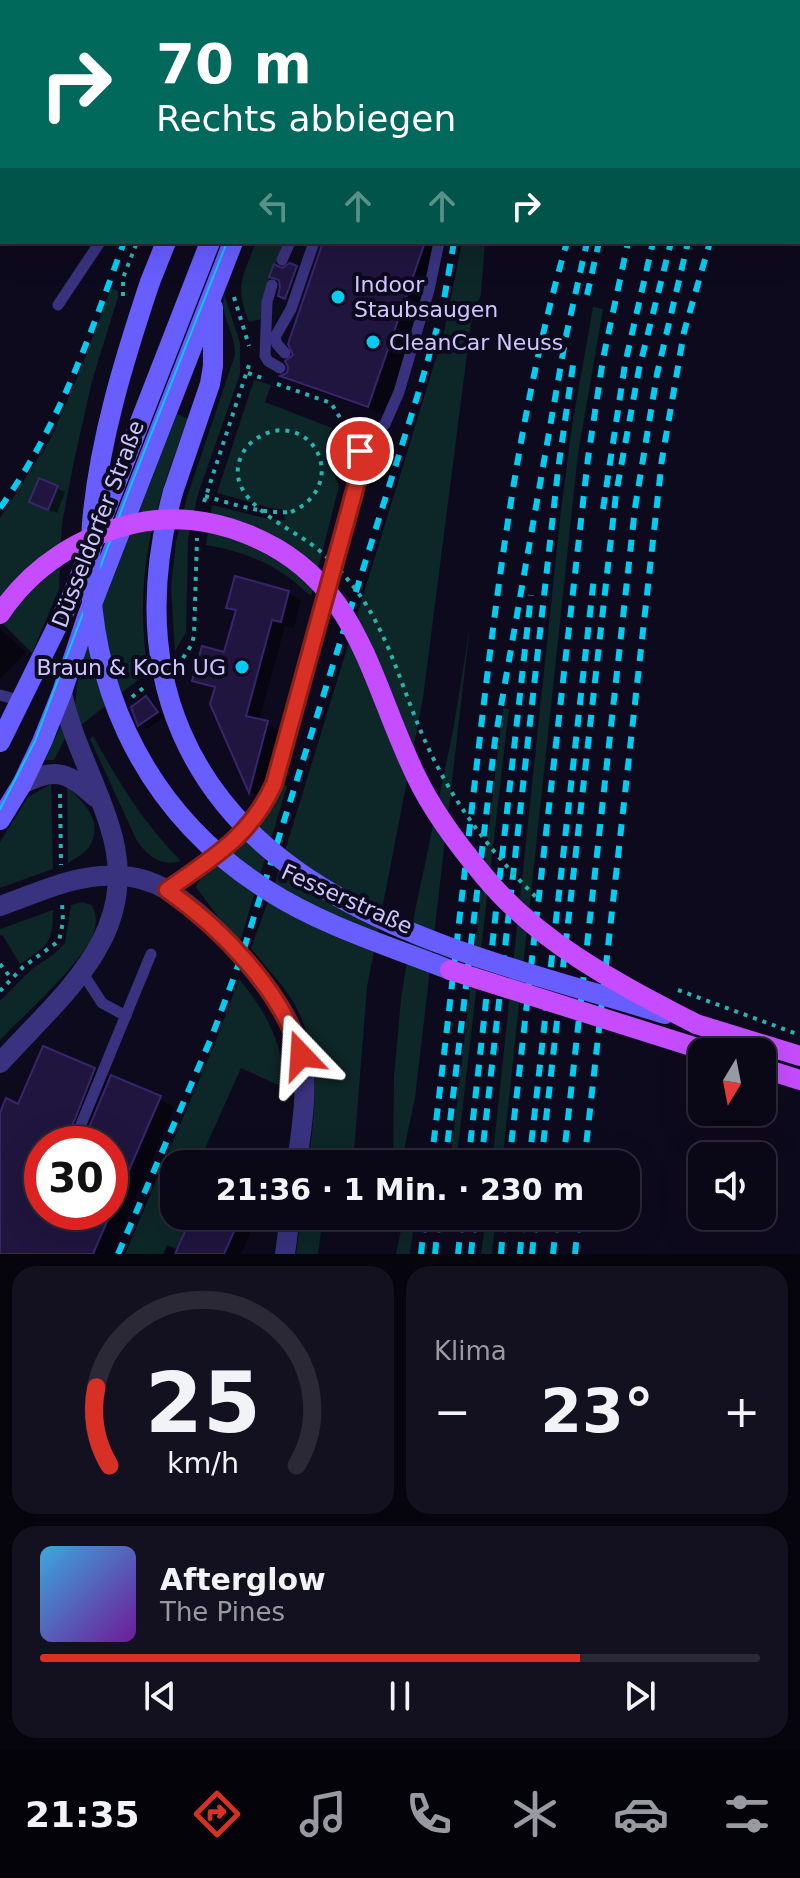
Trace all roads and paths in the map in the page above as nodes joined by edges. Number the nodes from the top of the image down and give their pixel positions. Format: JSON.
{"nodes":[{"id":1,"x":99,"y":244,"type":"edge"},
{"id":2,"x":165,"y":244,"type":"edge"},
{"id":3,"x":209,"y":244,"type":"edge"},
{"id":4,"x":289,"y":244,"type":"edge"},
{"id":5,"x":313,"y":244,"type":"edge"},
{"id":6,"x":439,"y":244,"type":"edge"},
{"id":7,"x":231,"y":249,"type":"edge"},
{"id":8,"x":282,"y":260,"type":"dead end"},
{"id":9,"x":272,"y":285,"type":"dead end"},
{"id":10,"x":58,"y":305,"type":"dead end"},
{"id":11,"x":285,"y":353,"type":"dead end"},
{"id":12,"x":280,"y":368,"type":"dead end"},
{"id":13,"x":248,"y":373,"type":"dead end"},
{"id":14,"x":360,"y":451,"type":"junction"},
{"id":15,"x":205,"y":496,"type":"dead end"},
{"id":16,"x":0,"y":614,"type":"edge"},
{"id":17,"x":62,"y":692,"type":"junction"},
{"id":18,"x":0,"y":695,"type":"edge"},
{"id":19,"x":22,"y":701,"type":"junction"},
{"id":20,"x":0,"y":742,"type":"edge"},
{"id":21,"x":22,"y":784,"type":"junction"},
{"id":22,"x":101,"y":802,"type":"junction"},
{"id":23,"x":0,"y":820,"type":"edge"},
{"id":24,"x":119,"y":885,"type":"junction"},
{"id":25,"x":167,"y":890,"type":"junction"},
{"id":26,"x":544,"y":905,"type":"dead end"},
{"id":27,"x":0,"y":906,"type":"edge"},
{"id":28,"x":151,"y":954,"type":"dead end"},
{"id":29,"x":0,"y":964,"type":"edge"},
{"id":30,"x":82,"y":972,"type":"junction"},
{"id":31,"x":11,"y":978,"type":"dead end"},
{"id":32,"x":670,"y":986,"type":"dead end"},
{"id":33,"x":126,"y":1016,"type":"junction"},
{"id":34,"x":696,"y":1024,"type":"junction"},
{"id":35,"x":800,"y":1035,"type":"edge"},
{"id":36,"x":688,"y":1045,"type":"edge"},
{"id":37,"x":800,"y":1056,"type":"edge"},
{"id":38,"x":0,"y":1063,"type":"edge"},
{"id":39,"x":776,"y":1072,"type":"edge"},
{"id":40,"x":800,"y":1080,"type":"edge"},
{"id":41,"x":80,"y":1126,"type":"edge"},
{"id":42,"x":298,"y":1150,"type":"edge"},
{"id":43,"x":288,"y":1230,"type":"edge"},
{"id":44,"x":285,"y":1254,"type":"edge"}],
"edges":[{"from":1,"to":10,"type":"lane"},
{"from":2,"to":36,"type":"main road","name":"Fesserstraße","bridge":true},
{"from":3,"to":19,"type":"main road","name":"Düsseldorfer Straße"},
{"from":4,"to":8,"type":"lane"},
{"from":5,"to":11,"type":"lane"},
{"from":6,"to":14,"type":"lane"},
{"from":7,"to":17,"type":"main road","name":"Düsseldorfer Straße"},
{"from":7,"to":34,"type":"main road","name":"Fesserstraße","bridge":true},
{"from":9,"to":12,"type":"lane"},
{"from":13,"to":14,"type":"path"},
{"from":14,"to":25,"type":"lane"},
{"from":15,"to":26,"type":"path","bridge":true},
{"from":16,"to":34,"type":"main road","name":"Fesserstraße","bridge":true},
{"from":17,"to":21,"type":"main road","name":"Düsseldorfer Straße"},
{"from":17,"to":22,"type":"street"},
{"from":18,"to":19,"type":"lane"},
{"from":19,"to":20,"type":"main road","name":"Düsseldorfer Straße"},
{"from":21,"to":22,"type":"street"},
{"from":21,"to":23,"type":"main road","name":"Düsseldorfer Straße"},
{"from":22,"to":24,"type":"street"},
{"from":24,"to":25,"type":"street"},
{"from":24,"to":27,"type":"street"},
{"from":24,"to":30,"type":"street"},
{"from":25,"to":42,"type":"street"},
{"from":28,"to":33,"type":"lane"},
{"from":29,"to":31,"type":"path"},
{"from":30,"to":33,"type":"lane"},
{"from":30,"to":38,"type":"street"},
{"from":32,"to":35,"type":"path","bridge":true},
{"from":33,"to":41,"type":"lane"},
{"from":34,"to":37,"type":"main road","name":"Fesserstraße"},
{"from":39,"to":40,"type":"main road"},
{"from":43,"to":44,"type":"street"}]}
